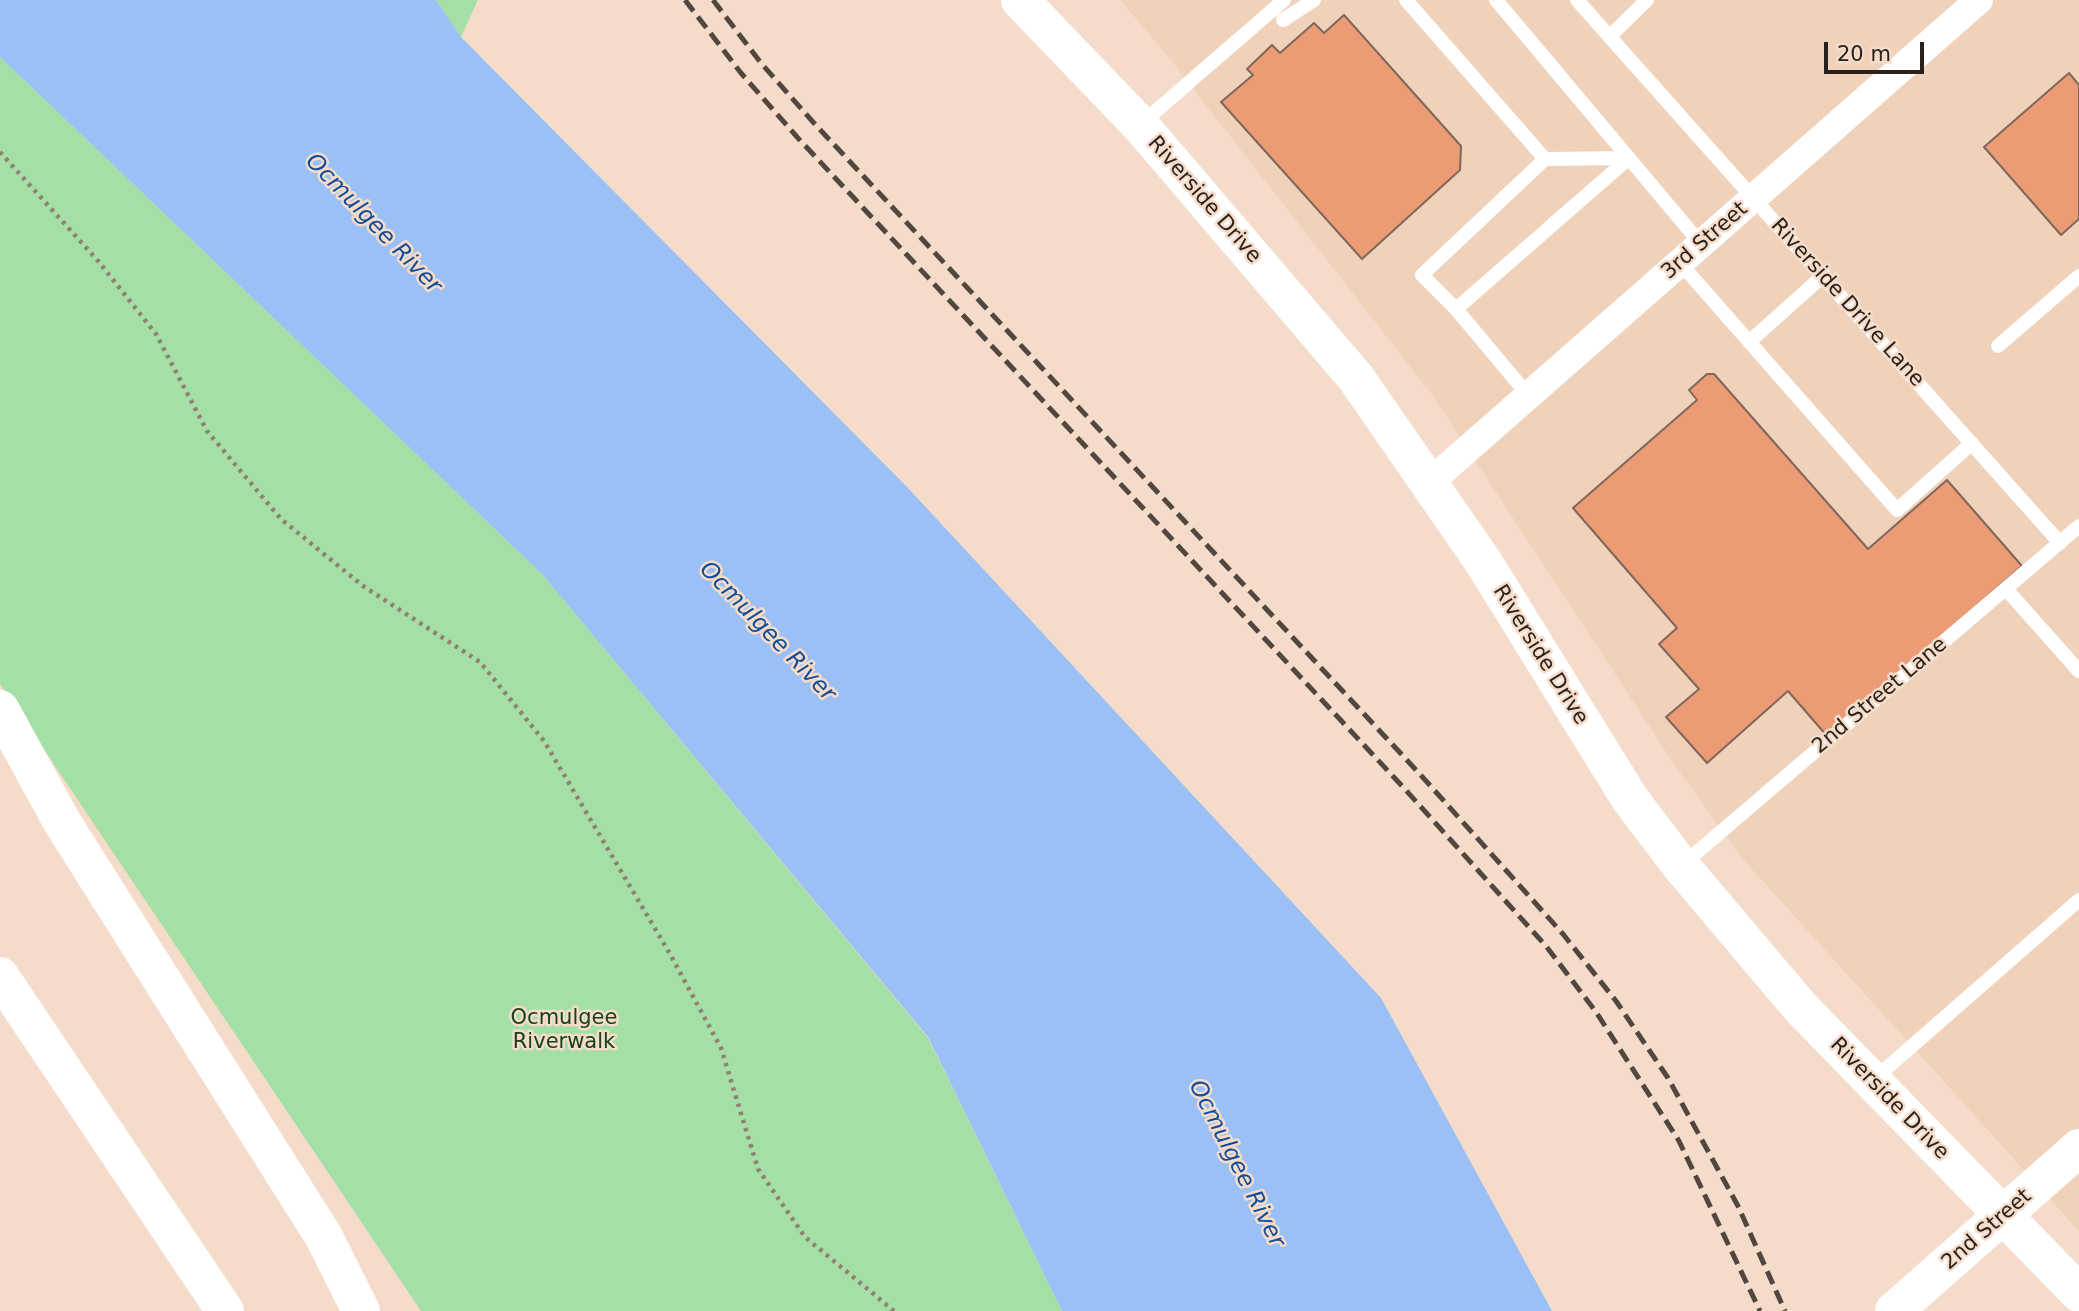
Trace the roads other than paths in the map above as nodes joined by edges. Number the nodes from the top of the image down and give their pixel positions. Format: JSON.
{"nodes":[{"id":1,"x":1020,"y":0,"type":"edge"},
{"id":2,"x":1284,"y":0,"type":"edge"},
{"id":3,"x":1314,"y":0,"type":"edge"},
{"id":4,"x":1406,"y":0,"type":"edge"},
{"id":5,"x":1496,"y":0,"type":"edge"},
{"id":6,"x":1577,"y":0,"type":"edge"},
{"id":7,"x":1647,"y":0,"type":"edge"},
{"id":8,"x":1979,"y":0,"type":"edge"},
{"id":9,"x":1283,"y":20,"type":"dead end"},
{"id":10,"x":1610,"y":36,"type":"junction"},
{"id":11,"x":1140,"y":125,"type":"junction"},
{"id":12,"x":1629,"y":158,"type":"junction"},
{"id":13,"x":1545,"y":159,"type":"junction"},
{"id":14,"x":1753,"y":198,"type":"junction"},
{"id":15,"x":1701,"y":244,"type":"junction"},
{"id":16,"x":1680,"y":263,"type":"junction"},
{"id":17,"x":1824,"y":275,"type":"junction"},
{"id":18,"x":2079,"y":275,"type":"edge"},
{"id":19,"x":1456,"y":309,"type":"junction"},
{"id":20,"x":1749,"y":342,"type":"junction"},
{"id":21,"x":1998,"y":346,"type":"dead end"},
{"id":22,"x":1528,"y":395,"type":"junction"},
{"id":23,"x":1972,"y":443,"type":"junction"},
{"id":24,"x":1430,"y":482,"type":"junction"},
{"id":25,"x":2079,"y":526,"type":"edge"},
{"id":26,"x":2060,"y":543,"type":"junction"},
{"id":27,"x":2006,"y":589,"type":"junction"},
{"id":28,"x":2079,"y":671,"type":"edge"},
{"id":29,"x":0,"y":709,"type":"edge"},
{"id":30,"x":1681,"y":866,"type":"junction"},
{"id":31,"x":2079,"y":900,"type":"edge"},
{"id":32,"x":0,"y":976,"type":"edge"},
{"id":33,"x":1872,"y":1082,"type":"junction"},
{"id":34,"x":2079,"y":1148,"type":"edge"},
{"id":35,"x":2072,"y":1281,"type":"edge"},
{"id":36,"x":225,"y":1311,"type":"edge"},
{"id":37,"x":361,"y":1311,"type":"edge"},
{"id":38,"x":1895,"y":1311,"type":"edge"}],
"edges":[{"from":1,"to":11,"type":"main road","name":"Riverside Drive"},
{"from":2,"to":11,"type":"lane"},
{"from":3,"to":9,"type":"lane"},
{"from":4,"to":13,"type":"lane"},
{"from":5,"to":12,"type":"lane"},
{"from":6,"to":10,"type":"lane","name":"Riverside Drive Lane"},
{"from":7,"to":10,"type":"lane"},
{"from":8,"to":14,"type":"street","name":"3rd Street"},
{"from":10,"to":14,"type":"lane","name":"Riverside Drive Lane"},
{"from":11,"to":24,"type":"main road","name":"Riverside Drive"},
{"from":12,"to":13,"type":"lane"},
{"from":12,"to":15,"type":"lane"},
{"from":12,"to":19,"type":"lane"},
{"from":13,"to":19,"type":"lane"},
{"from":14,"to":15,"type":"street","name":"3rd Street"},
{"from":14,"to":17,"type":"lane","name":"Riverside Drive Lane"},
{"from":15,"to":16,"type":"street","name":"3rd Street"},
{"from":16,"to":20,"type":"lane"},
{"from":16,"to":22,"type":"street","name":"3rd Street"},
{"from":17,"to":20,"type":"lane"},
{"from":17,"to":23,"type":"lane","name":"Riverside Drive Lane"},
{"from":18,"to":21,"type":"lane"},
{"from":19,"to":22,"type":"lane"},
{"from":20,"to":23,"type":"lane"},
{"from":22,"to":24,"type":"street","name":"3rd Street"},
{"from":23,"to":26,"type":"lane","name":"Riverside Drive Lane"},
{"from":24,"to":30,"type":"main road","name":"Riverside Drive"},
{"from":25,"to":26,"type":"lane","name":"2nd Street Lane"},
{"from":26,"to":27,"type":"lane","name":"2nd Street Lane"},
{"from":27,"to":28,"type":"lane"},
{"from":27,"to":30,"type":"lane","name":"2nd Street Lane"},
{"from":29,"to":37,"type":"main road"},
{"from":30,"to":33,"type":"main road","name":"Riverside Drive"},
{"from":31,"to":33,"type":"lane"},
{"from":32,"to":36,"type":"main road"},
{"from":33,"to":35,"type":"main road","name":"Riverside Drive"},
{"from":34,"to":38,"type":"main road","name":"2nd Street"}]}
